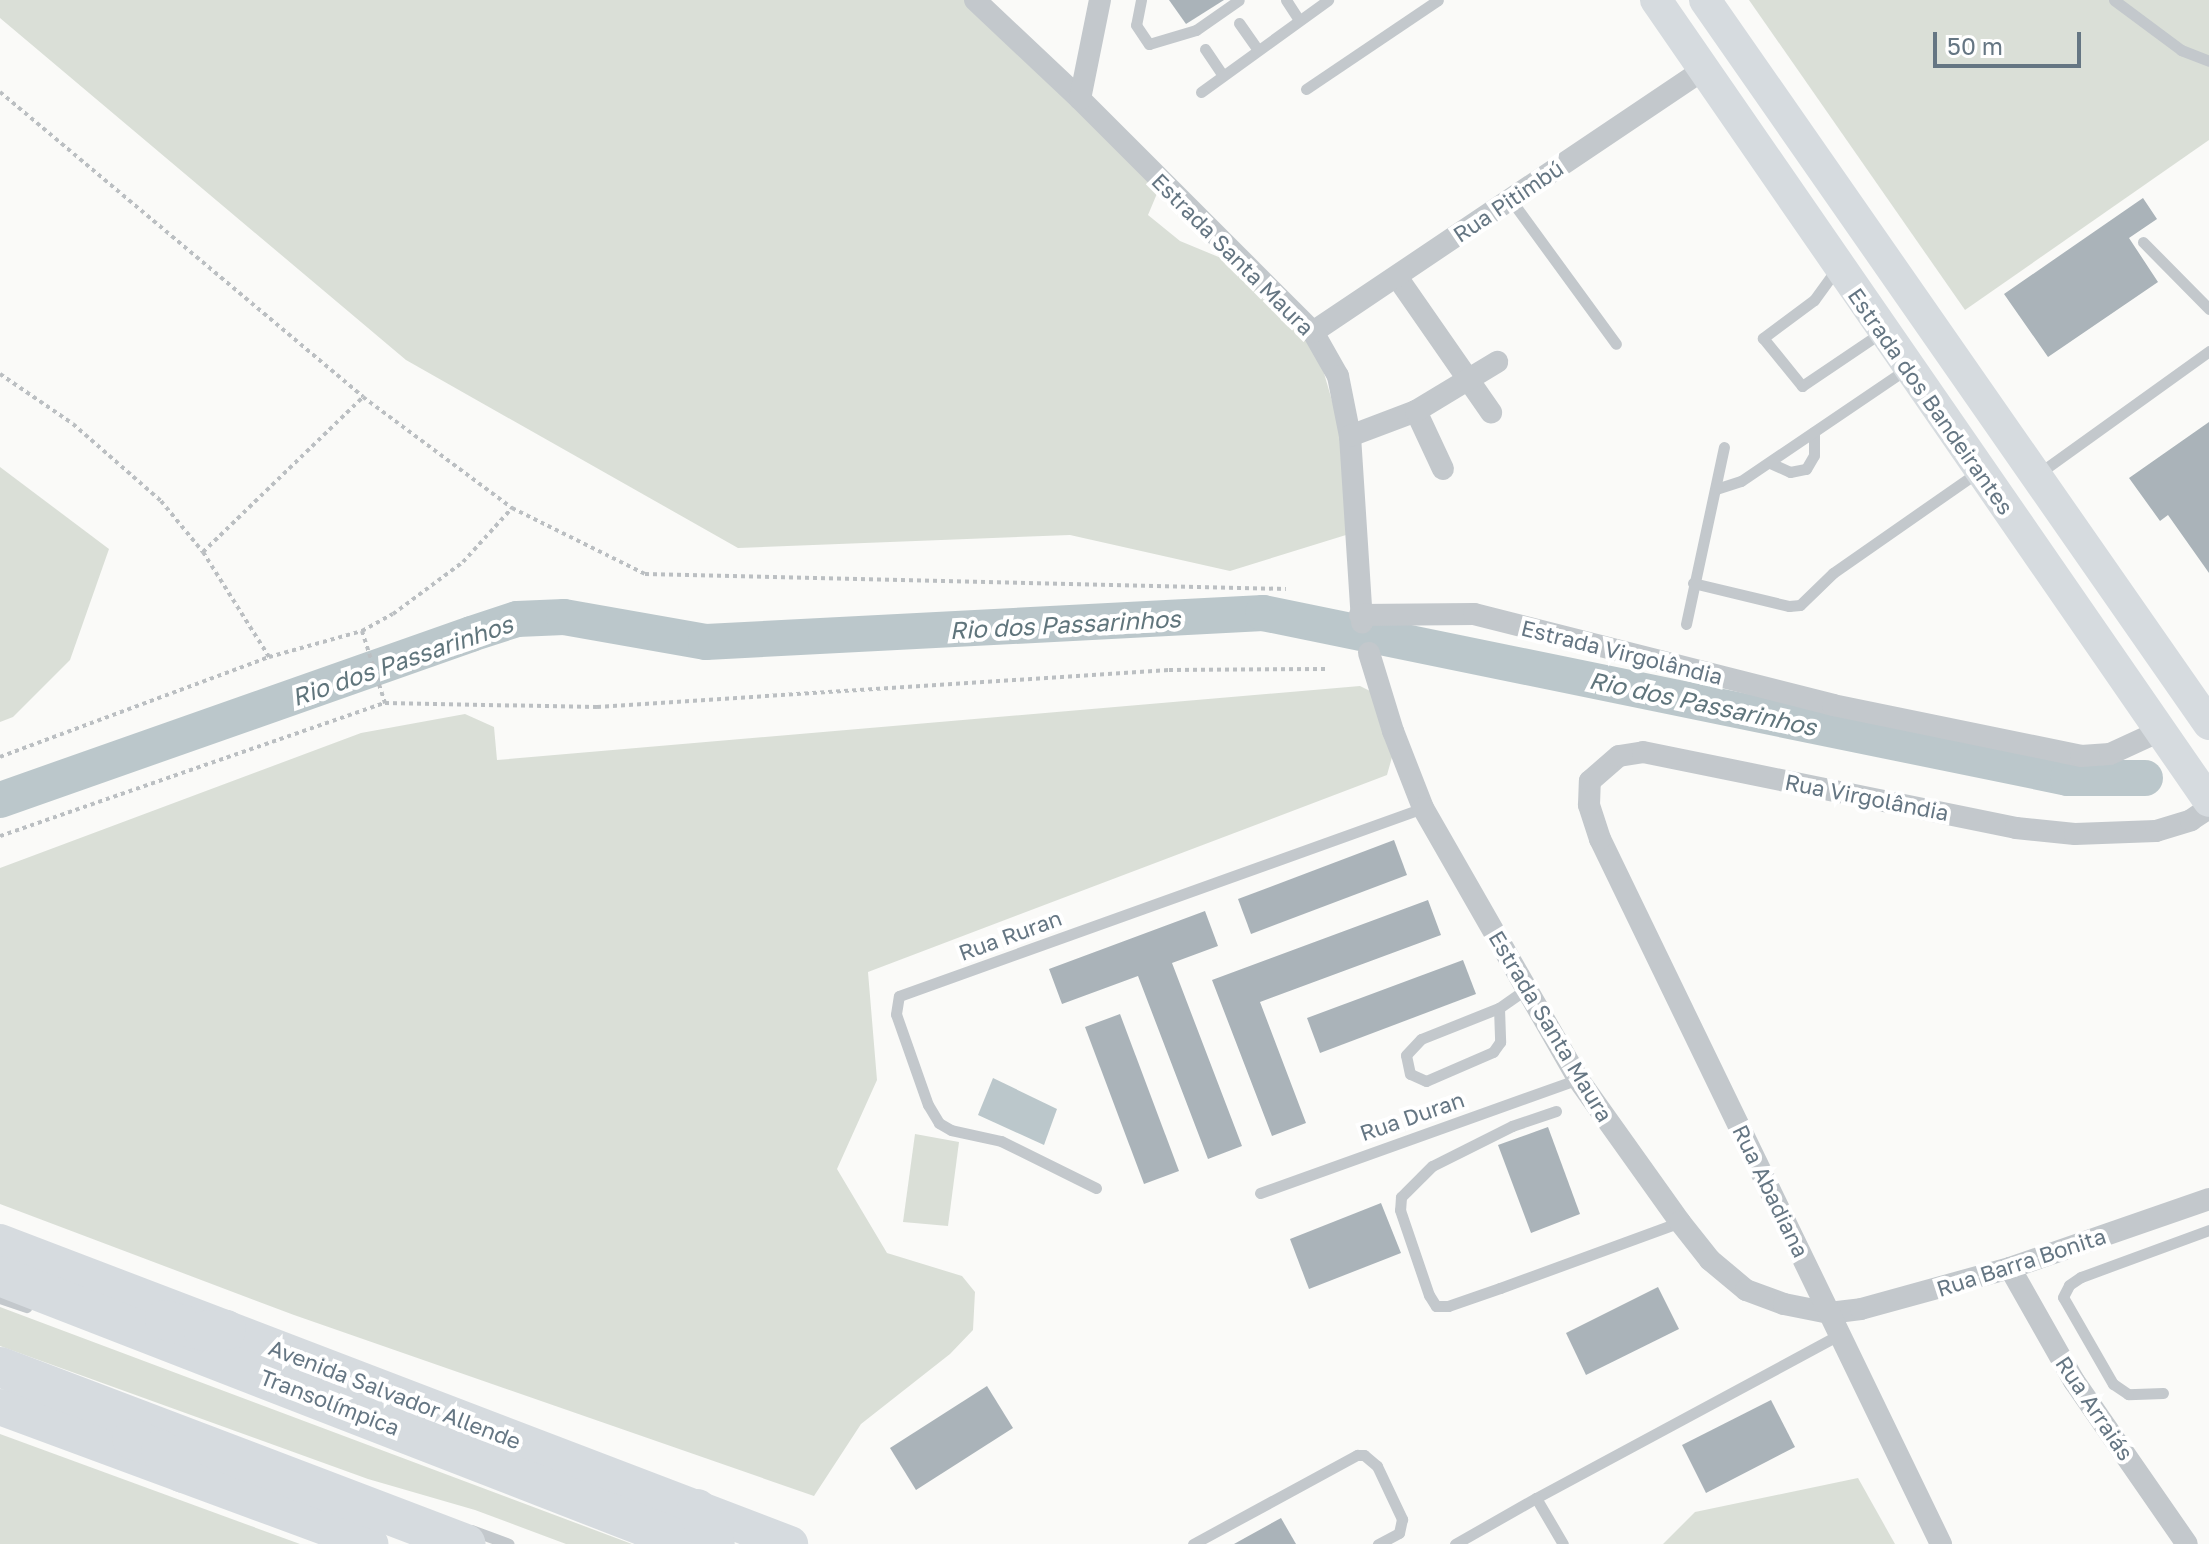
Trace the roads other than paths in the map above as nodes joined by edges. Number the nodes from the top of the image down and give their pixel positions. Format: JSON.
{"nodes":[{"id":1,"x":975,"y":0,"type":"edge"},
{"id":2,"x":1100,"y":0,"type":"edge"},
{"id":3,"x":1141,"y":0,"type":"edge"},
{"id":4,"x":1239,"y":0,"type":"edge"},
{"id":5,"x":1286,"y":0,"type":"edge"},
{"id":6,"x":1328,"y":0,"type":"edge"},
{"id":7,"x":1438,"y":0,"type":"edge"},
{"id":8,"x":1656,"y":0,"type":"edge"},
{"id":9,"x":1705,"y":0,"type":"edge"},
{"id":10,"x":2114,"y":0,"type":"edge"},
{"id":11,"x":1299,"y":20,"type":"junction"},
{"id":12,"x":1239,"y":23,"type":"dead end"},
{"id":13,"x":1205,"y":49,"type":"dead end"},
{"id":14,"x":1257,"y":49,"type":"junction"},
{"id":15,"x":2209,"y":61,"type":"edge"},
{"id":16,"x":1703,"y":70,"type":"junction"},
{"id":17,"x":1223,"y":76,"type":"junction"},
{"id":18,"x":1306,"y":89,"type":"dead end"},
{"id":19,"x":1201,"y":92,"type":"dead end"},
{"id":20,"x":1080,"y":99,"type":"junction"},
{"id":21,"x":1511,"y":200,"type":"junction"},
{"id":22,"x":1875,"y":242,"type":"junction"},
{"id":23,"x":2143,"y":242,"type":"dead end"},
{"id":24,"x":1839,"y":266,"type":"junction"},
{"id":25,"x":1397,"y":277,"type":"junction"},
{"id":26,"x":2209,"y":309,"type":"edge"},
{"id":27,"x":1883,"y":331,"type":"junction"},
{"id":28,"x":1313,"y":332,"type":"junction"},
{"id":29,"x":1616,"y":344,"type":"dead end"},
{"id":30,"x":2209,"y":351,"type":"edge"},
{"id":31,"x":1497,"y":362,"type":"dead end"},
{"id":32,"x":1908,"y":368,"type":"junction"},
{"id":33,"x":1470,"y":380,"type":"junction"},
{"id":34,"x":1416,"y":411,"type":"junction"},
{"id":35,"x":1491,"y":412,"type":"dead end"},
{"id":36,"x":1814,"y":432,"type":"junction"},
{"id":37,"x":1350,"y":436,"type":"junction"},
{"id":38,"x":1724,"y":447,"type":"dead end"},
{"id":39,"x":1770,"y":463,"type":"junction"},
{"id":40,"x":1443,"y":469,"type":"dead end"},
{"id":41,"x":1979,"y":471,"type":"junction"},
{"id":42,"x":2037,"y":475,"type":"junction"},
{"id":43,"x":1716,"y":489,"type":"junction"},
{"id":44,"x":1693,"y":583,"type":"junction"},
{"id":45,"x":1361,"y":619,"type":"joint"},
{"id":46,"x":1686,"y":624,"type":"dead end"},
{"id":47,"x":1369,"y":653,"type":"dead end"},
{"id":48,"x":2209,"y":724,"type":"edge"},
{"id":49,"x":2160,"y":731,"type":"junction"},
{"id":50,"x":2209,"y":801,"type":"edge"},
{"id":51,"x":1423,"y":808,"type":"junction"},
{"id":52,"x":2209,"y":808,"type":"edge"},
{"id":53,"x":1600,"y":839,"type":"joint"},
{"id":54,"x":1526,"y":989,"type":"junction"},
{"id":55,"x":1499,"y":1008,"type":"junction"},
{"id":56,"x":1578,"y":1079,"type":"junction"},
{"id":57,"x":1556,"y":1111,"type":"dead end"},
{"id":58,"x":1096,"y":1188,"type":"dead end"},
{"id":59,"x":1260,"y":1193,"type":"dead end"},
{"id":60,"x":2209,"y":1199,"type":"edge"},
{"id":61,"x":1680,"y":1222,"type":"junction"},
{"id":62,"x":2208,"y":1232,"type":"edge"},
{"id":63,"x":0,"y":1242,"type":"edge"},
{"id":64,"x":2010,"y":1268,"type":"junction"},
{"id":65,"x":16,"y":1293,"type":"edge"},
{"id":66,"x":1829,"y":1313,"type":"junction"},
{"id":67,"x":226,"y":1330,"type":"junction"},
{"id":68,"x":1839,"y":1335,"type":"junction"},
{"id":69,"x":0,"y":1370,"type":"edge"},
{"id":70,"x":2163,"y":1393,"type":"dead end"},
{"id":71,"x":0,"y":1407,"type":"edge"},
{"id":72,"x":183,"y":1473,"type":"junction"},
{"id":73,"x":1536,"y":1498,"type":"junction"},
{"id":74,"x":700,"y":1532,"type":"edge"},
{"id":75,"x":465,"y":1536,"type":"edge"},
{"id":76,"x":370,"y":1544,"type":"edge"},
{"id":77,"x":509,"y":1544,"type":"edge"},
{"id":78,"x":790,"y":1544,"type":"edge"},
{"id":79,"x":1193,"y":1544,"type":"edge"},
{"id":80,"x":1378,"y":1544,"type":"edge"},
{"id":81,"x":1455,"y":1544,"type":"edge"},
{"id":82,"x":1563,"y":1544,"type":"edge"},
{"id":83,"x":1941,"y":1544,"type":"edge"},
{"id":84,"x":2187,"y":1544,"type":"edge"}],
"edges":[{"from":1,"to":20,"type":"street","name":"Estrada Santa Maura"},
{"from":2,"to":20,"type":"street"},
{"from":3,"to":4,"type":"lane"},
{"from":5,"to":11,"type":"lane"},
{"from":6,"to":11,"type":"lane"},
{"from":7,"to":18,"type":"lane"},
{"from":8,"to":16,"type":"main road","name":"Estrada dos Bandeirantes"},
{"from":9,"to":22,"type":"main road","name":"Estrada dos Bandeirantes"},
{"from":10,"to":15,"type":"lane"},
{"from":11,"to":14,"type":"lane"},
{"from":12,"to":14,"type":"lane"},
{"from":13,"to":17,"type":"lane"},
{"from":14,"to":17,"type":"lane"},
{"from":16,"to":21,"type":"street","name":"Rua Pitimbú"},
{"from":16,"to":24,"type":"main road","name":"Estrada dos Bandeirantes"},
{"from":17,"to":19,"type":"lane"},
{"from":20,"to":28,"type":"street","name":"Estrada Santa Maura"},
{"from":21,"to":25,"type":"street","name":"Rua Pitimbú"},
{"from":21,"to":29,"type":"lane"},
{"from":22,"to":24,"type":"main road"},
{"from":22,"to":42,"type":"main road","name":"Estrada dos Bandeirantes"},
{"from":23,"to":26,"type":"lane"},
{"from":24,"to":27,"type":"main road","name":"Estrada dos Bandeirantes"},
{"from":24,"to":27,"type":"lane"},
{"from":25,"to":28,"type":"street","name":"Rua Pitimbú"},
{"from":25,"to":33,"type":"street"},
{"from":27,"to":32,"type":"main road","name":"Estrada dos Bandeirantes"},
{"from":28,"to":37,"type":"street","name":"Estrada Santa Maura"},
{"from":30,"to":42,"type":"lane"},
{"from":31,"to":33,"type":"street"},
{"from":32,"to":36,"type":"lane"},
{"from":32,"to":41,"type":"main road","name":"Estrada dos Bandeirantes"},
{"from":33,"to":34,"type":"street"},
{"from":33,"to":35,"type":"street"},
{"from":34,"to":37,"type":"street"},
{"from":34,"to":40,"type":"street"},
{"from":36,"to":39,"type":"lane"},
{"from":36,"to":39,"type":"lane"},
{"from":37,"to":45,"type":"street","name":"Estrada Santa Maura"},
{"from":38,"to":43,"type":"lane"},
{"from":39,"to":43,"type":"lane"},
{"from":41,"to":44,"type":"lane"},
{"from":41,"to":49,"type":"main road","name":"Estrada dos Bandeirantes"},
{"from":42,"to":48,"type":"main road","name":"Estrada dos Bandeirantes"},
{"from":43,"to":44,"type":"lane"},
{"from":44,"to":46,"type":"lane"},
{"from":45,"to":49,"type":"street","name":"Estrada Virgolândia"},
{"from":47,"to":51,"type":"street","name":"Estrada Santa Maura"},
{"from":49,"to":50,"type":"main road","name":"Estrada dos Bandeirantes"},
{"from":51,"to":54,"type":"street","name":"Estrada Santa Maura"},
{"from":51,"to":58,"type":"lane","name":"Rua Ruran"},
{"from":52,"to":53,"type":"street","name":"Rua Virgolândia"},
{"from":53,"to":66,"type":"street","name":"Rua Abadiana"},
{"from":54,"to":55,"type":"lane"},
{"from":54,"to":56,"type":"street","name":"Estrada Santa Maura"},
{"from":55,"to":55,"type":"lane"},
{"from":56,"to":59,"type":"lane","name":"Rua Duran"},
{"from":56,"to":61,"type":"street","name":"Estrada Santa Maura"},
{"from":57,"to":61,"type":"lane"},
{"from":60,"to":64,"type":"street","name":"Rua Barra Bonita"},
{"from":61,"to":66,"type":"street","name":"Estrada Santa Maura"},
{"from":62,"to":70,"type":"lane"},
{"from":63,"to":67,"type":"main road","name":"Avenida Salvador Allende"},
{"from":64,"to":66,"type":"street","name":"Rua Barra Bonita"},
{"from":64,"to":84,"type":"street","name":"Rua Arraiás"},
{"from":65,"to":67,"type":"highway"},
{"from":65,"to":74,"type":"highway","name":"Avenida Salvador Allende"},
{"from":66,"to":68,"type":"street","name":"Rua Abadiana"},
{"from":67,"to":74,"type":"main road","name":"Avenida Salvador Allende"},
{"from":68,"to":73,"type":"lane"},
{"from":68,"to":83,"type":"street","name":"Rua Abadiana"},
{"from":69,"to":72,"type":"highway"},
{"from":69,"to":75,"type":"highway"},
{"from":71,"to":72,"type":"main road"},
{"from":72,"to":76,"type":"main road"},
{"from":73,"to":81,"type":"lane"},
{"from":73,"to":82,"type":"lane"},
{"from":74,"to":78,"type":"main road","name":"Avenida Salvador Allende"},
{"from":75,"to":77,"type":"lane"},
{"from":79,"to":80,"type":"lane"}]}
